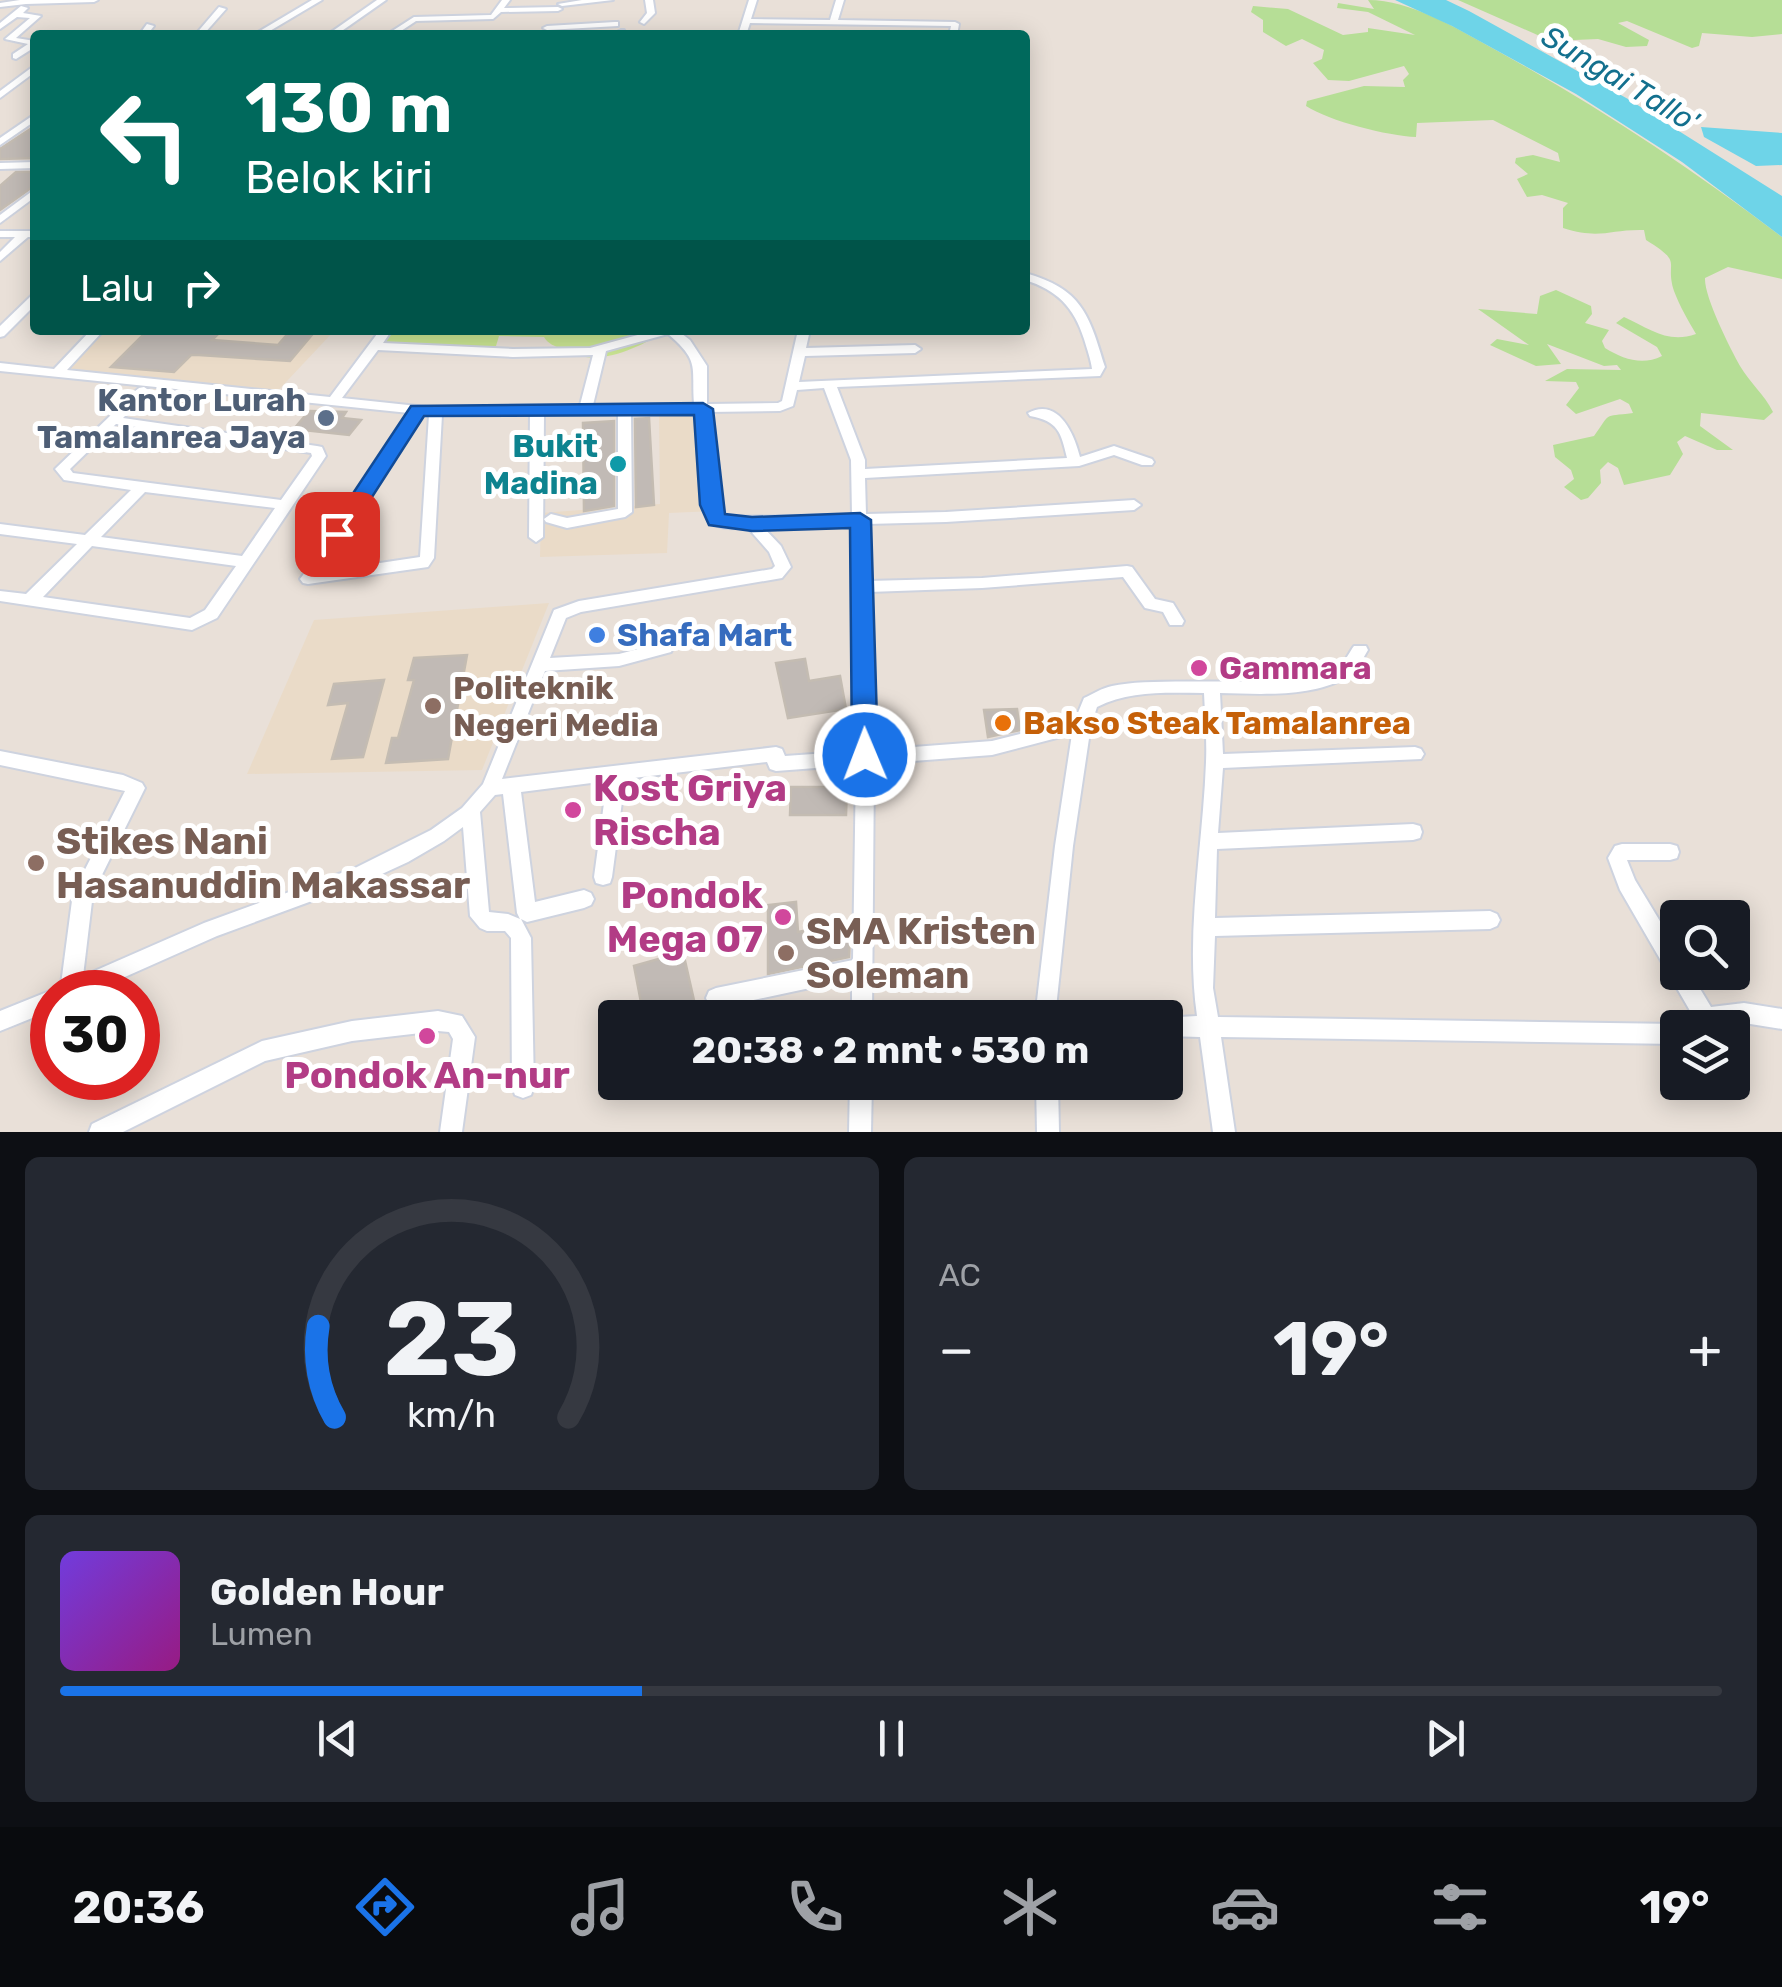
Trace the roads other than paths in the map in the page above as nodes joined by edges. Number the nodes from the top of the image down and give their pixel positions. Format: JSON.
{"nodes":[{"id":1,"x":94,"y":0,"type":"edge"},
{"id":2,"x":318,"y":0,"type":"edge"},
{"id":3,"x":382,"y":0,"type":"edge"},
{"id":4,"x":609,"y":0,"type":"edge"},
{"id":5,"x":649,"y":0,"type":"edge"},
{"id":6,"x":753,"y":0,"type":"edge"},
{"id":7,"x":840,"y":0,"type":"edge"},
{"id":8,"x":30,"y":1,"type":"edge"},
{"id":9,"x":49,"y":1,"type":"edge"},
{"id":10,"x":504,"y":5,"type":"edge"},
{"id":11,"x":562,"y":5,"type":"edge"},
{"id":12,"x":0,"y":6,"type":"edge"},
{"id":13,"x":435,"y":6,"type":"dead end"},
{"id":14,"x":222,"y":9,"type":"dead end"},
{"id":15,"x":887,"y":14,"type":"dead end"},
{"id":16,"x":17,"y":15,"type":"junction"},
{"id":17,"x":835,"y":16,"type":"junction"},
{"id":18,"x":430,"y":18,"type":"junction"},
{"id":19,"x":747,"y":21,"type":"junction"},
{"id":20,"x":873,"y":21,"type":"junction"},
{"id":21,"x":644,"y":22,"type":"dead end"},
{"id":22,"x":916,"y":22,"type":"junction"},
{"id":23,"x":150,"y":26,"type":"dead end"},
{"id":24,"x":0,"y":27,"type":"edge"},
{"id":25,"x":146,"y":30,"type":"edge"},
{"id":26,"x":203,"y":30,"type":"edge"},
{"id":27,"x":266,"y":30,"type":"edge"},
{"id":28,"x":338,"y":30,"type":"edge"},
{"id":29,"x":396,"y":30,"type":"edge"},
{"id":30,"x":545,"y":30,"type":"edge"},
{"id":31,"x":744,"y":30,"type":"edge"},
{"id":32,"x":871,"y":30,"type":"edge"},
{"id":33,"x":914,"y":30,"type":"edge"},
{"id":34,"x":953,"y":30,"type":"edge"},
{"id":35,"x":30,"y":42,"type":"edge"},
{"id":36,"x":30,"y":49,"type":"edge"},
{"id":37,"x":0,"y":54,"type":"edge"},
{"id":38,"x":16,"y":56,"type":"junction"},
{"id":39,"x":30,"y":57,"type":"edge"},
{"id":40,"x":30,"y":72,"type":"edge"},
{"id":41,"x":0,"y":95,"type":"edge"},
{"id":42,"x":30,"y":121,"type":"edge"},
{"id":43,"x":0,"y":142,"type":"edge"},
{"id":44,"x":30,"y":165,"type":"edge"},
{"id":45,"x":0,"y":166,"type":"edge"},
{"id":46,"x":30,"y":196,"type":"edge"},
{"id":47,"x":0,"y":220,"type":"edge"},
{"id":48,"x":0,"y":234,"type":"edge"},
{"id":49,"x":29,"y":234,"type":"edge"},
{"id":50,"x":0,"y":258,"type":"edge"},
{"id":51,"x":1030,"y":278,"type":"edge"},
{"id":52,"x":30,"y":303,"type":"edge"},
{"id":53,"x":7,"y":325,"type":"edge"},
{"id":54,"x":93,"y":335,"type":"edge"},
{"id":55,"x":383,"y":335,"type":"edge"},
{"id":56,"x":654,"y":335,"type":"edge"},
{"id":57,"x":675,"y":335,"type":"edge"},
{"id":58,"x":803,"y":335,"type":"edge"},
{"id":59,"x":375,"y":346,"type":"junction"},
{"id":60,"x":915,"y":349,"type":"dead end"},
{"id":61,"x":600,"y":352,"type":"junction"},
{"id":62,"x":801,"y":352,"type":"junction"},
{"id":63,"x":0,"y":367,"type":"edge"},
{"id":64,"x":57,"y":374,"type":"junction"},
{"id":65,"x":829,"y":384,"type":"junction"},
{"id":66,"x":793,"y":386,"type":"junction"},
{"id":67,"x":144,"y":391,"type":"dead end"},
{"id":68,"x":335,"y":399,"type":"junction"},
{"id":69,"x":703,"y":409,"type":"junction"},
{"id":70,"x":418,"y":410,"type":"junction"},
{"id":71,"x":624,"y":410,"type":"junction"},
{"id":72,"x":436,"y":411,"type":"junction"},
{"id":73,"x":585,"y":411,"type":"junction"},
{"id":74,"x":537,"y":412,"type":"junction"},
{"id":75,"x":1034,"y":413,"type":"dead end"},
{"id":76,"x":113,"y":420,"type":"junction"},
{"id":77,"x":1074,"y":462,"type":"junction"},
{"id":78,"x":1147,"y":462,"type":"dead end"},
{"id":79,"x":858,"y":474,"type":"junction"},
{"id":80,"x":142,"y":486,"type":"junction"},
{"id":81,"x":285,"y":504,"type":"junction"},
{"id":82,"x":1134,"y":505,"type":"dead end"},
{"id":83,"x":552,"y":519,"type":"dead end"},
{"id":84,"x":860,"y":520,"type":"junction"},
{"id":85,"x":752,"y":524,"type":"junction"},
{"id":86,"x":0,"y":529,"type":"edge"},
{"id":87,"x":536,"y":537,"type":"dead end"},
{"id":88,"x":88,"y":540,"type":"junction"},
{"id":89,"x":246,"y":562,"type":"junction"},
{"id":90,"x":864,"y":588,"type":"junction"},
{"id":91,"x":0,"y":596,"type":"edge"},
{"id":92,"x":30,"y":600,"type":"junction"},
{"id":93,"x":1176,"y":621,"type":"dead end"},
{"id":94,"x":665,"y":648,"type":"dead end"},
{"id":95,"x":1360,"y":650,"type":"dead end"},
{"id":96,"x":538,"y":665,"type":"junction"},
{"id":97,"x":1212,"y":688,"type":"junction"},
{"id":98,"x":1082,"y":724,"type":"junction"},
{"id":99,"x":1415,"y":754,"type":"dead end"},
{"id":100,"x":865,"y":755,"type":"junction"},
{"id":101,"x":0,"y":758,"type":"edge"},
{"id":102,"x":1215,"y":761,"type":"junction"},
{"id":103,"x":617,"y":770,"type":"junction"},
{"id":104,"x":511,"y":786,"type":"junction"},
{"id":105,"x":490,"y":788,"type":"junction"},
{"id":106,"x":471,"y":810,"type":"junction"},
{"id":107,"x":1413,"y":832,"type":"dead end"},
{"id":108,"x":1208,"y":841,"type":"junction"},
{"id":109,"x":1670,"y":852,"type":"dead end"},
{"id":110,"x":603,"y":877,"type":"dead end"},
{"id":111,"x":584,"y":899,"type":"dead end"},
{"id":112,"x":1490,"y":920,"type":"dead end"},
{"id":113,"x":1206,"y":927,"type":"junction"},
{"id":114,"x":1660,"y":940,"type":"edge"},
{"id":115,"x":863,"y":966,"type":"junction"},
{"id":116,"x":73,"y":970,"type":"edge"},
{"id":117,"x":119,"y":970,"type":"edge"},
{"id":118,"x":716,"y":998,"type":"dead end"},
{"id":119,"x":862,"y":1000,"type":"edge"},
{"id":120,"x":1048,"y":1000,"type":"edge"},
{"id":121,"x":30,"y":1009,"type":"edge"},
{"id":122,"x":1750,"y":1017,"type":"edge"},
{"id":123,"x":1782,"y":1020,"type":"edge"},
{"id":124,"x":0,"y":1021,"type":"edge"},
{"id":125,"x":1183,"y":1026,"type":"edge"},
{"id":126,"x":1211,"y":1027,"type":"junction"},
{"id":127,"x":1660,"y":1034,"type":"edge"},
{"id":128,"x":523,"y":1087,"type":"dead end"},
{"id":129,"x":861,"y":1100,"type":"edge"},
{"id":130,"x":1047,"y":1100,"type":"edge"},
{"id":131,"x":100,"y":1132,"type":"edge"},
{"id":132,"x":451,"y":1132,"type":"edge"},
{"id":133,"x":860,"y":1132,"type":"edge"},
{"id":134,"x":1048,"y":1132,"type":"edge"},
{"id":135,"x":1224,"y":1132,"type":"edge"}],
"edges":[{"from":1,"to":9,"type":"street"},
{"from":2,"to":27,"type":"street"},
{"from":3,"to":28,"type":"street"},
{"from":4,"to":11,"type":"street"},
{"from":5,"to":21,"type":"street"},
{"from":6,"to":19,"type":"street"},
{"from":7,"to":17,"type":"street"},
{"from":8,"to":9,"type":"street"},
{"from":8,"to":12,"type":"street"},
{"from":8,"to":16,"type":"street"},
{"from":10,"to":11,"type":"street"},
{"from":10,"to":18,"type":"street"},
{"from":11,"to":30,"type":"street"},
{"from":13,"to":18,"type":"street"},
{"from":14,"to":26,"type":"street"},
{"from":15,"to":17,"type":"street"},
{"from":16,"to":24,"type":"street"},
{"from":16,"to":35,"type":"street"},
{"from":17,"to":19,"type":"street"},
{"from":17,"to":20,"type":"street"},
{"from":18,"to":29,"type":"street"},
{"from":19,"to":31,"type":"street"},
{"from":20,"to":22,"type":"street"},
{"from":20,"to":32,"type":"street"},
{"from":22,"to":33,"type":"street"},
{"from":22,"to":34,"type":"street"},
{"from":23,"to":25,"type":"street"},
{"from":36,"to":38,"type":"street"},
{"from":37,"to":38,"type":"street"},
{"from":38,"to":39,"type":"street"},
{"from":40,"to":41,"type":"street"},
{"from":42,"to":43,"type":"street"},
{"from":44,"to":45,"type":"street"},
{"from":46,"to":47,"type":"street"},
{"from":48,"to":49,"type":"street"},
{"from":49,"to":50,"type":"street"},
{"from":51,"to":65,"type":"street"},
{"from":52,"to":53,"type":"street"},
{"from":54,"to":64,"type":"street"},
{"from":55,"to":59,"type":"street"},
{"from":56,"to":61,"type":"street"},
{"from":57,"to":69,"type":"street"},
{"from":58,"to":62,"type":"street"},
{"from":59,"to":61,"type":"street"},
{"from":59,"to":68,"type":"street"},
{"from":60,"to":62,"type":"street"},
{"from":61,"to":73,"type":"street"},
{"from":62,"to":66,"type":"street"},
{"from":63,"to":64,"type":"street"},
{"from":64,"to":68,"type":"street"},
{"from":65,"to":66,"type":"street"},
{"from":65,"to":79,"type":"street"},
{"from":66,"to":69,"type":"street"},
{"from":67,"to":76,"type":"street"},
{"from":68,"to":70,"type":"street"},
{"from":69,"to":71,"type":"street"},
{"from":69,"to":85,"type":"street"},
{"from":70,"to":72,"type":"street"},
{"from":70,"to":72,"type":"street"},
{"from":71,"to":73,"type":"street"},
{"from":71,"to":83,"type":"street"},
{"from":72,"to":74,"type":"street"},
{"from":73,"to":74,"type":"street"},
{"from":74,"to":87,"type":"street"},
{"from":75,"to":77,"type":"street"},
{"from":76,"to":80,"type":"street"},
{"from":76,"to":81,"type":"street"},
{"from":77,"to":78,"type":"street"},
{"from":77,"to":79,"type":"street"},
{"from":79,"to":84,"type":"street"},
{"from":80,"to":81,"type":"street"},
{"from":80,"to":88,"type":"street"},
{"from":81,"to":89,"type":"street"},
{"from":82,"to":84,"type":"street"},
{"from":84,"to":85,"type":"street"},
{"from":84,"to":90,"type":"street"},
{"from":85,"to":96,"type":"street"},
{"from":86,"to":88,"type":"street"},
{"from":88,"to":89,"type":"street"},
{"from":88,"to":92,"type":"street"},
{"from":89,"to":92,"type":"street"},
{"from":90,"to":93,"type":"street"},
{"from":90,"to":100,"type":"street"},
{"from":91,"to":92,"type":"street"},
{"from":94,"to":96,"type":"street"},
{"from":95,"to":97,"type":"street"},
{"from":96,"to":105,"type":"street"},
{"from":97,"to":98,"type":"street"},
{"from":97,"to":102,"type":"street"},
{"from":98,"to":100,"type":"street"},
{"from":98,"to":120,"type":"street"},
{"from":99,"to":102,"type":"street"},
{"from":100,"to":103,"type":"street"},
{"from":100,"to":115,"type":"street"},
{"from":101,"to":116,"type":"street"},
{"from":102,"to":108,"type":"street"},
{"from":103,"to":104,"type":"street"},
{"from":103,"to":110,"type":"street"},
{"from":104,"to":105,"type":"street"},
{"from":104,"to":111,"type":"street"},
{"from":105,"to":106,"type":"street"},
{"from":106,"to":117,"type":"street"},
{"from":106,"to":128,"type":"street"},
{"from":107,"to":108,"type":"street"},
{"from":108,"to":113,"type":"street"},
{"from":109,"to":114,"type":"street"},
{"from":112,"to":113,"type":"street"},
{"from":113,"to":126,"type":"street"},
{"from":115,"to":118,"type":"street"},
{"from":115,"to":119,"type":"street"},
{"from":121,"to":124,"type":"street"},
{"from":122,"to":123,"type":"street"},
{"from":125,"to":126,"type":"street"},
{"from":126,"to":127,"type":"street"},
{"from":126,"to":135,"type":"street"},
{"from":129,"to":133,"type":"street"},
{"from":130,"to":134,"type":"street"},
{"from":131,"to":132,"type":"street"}]}
